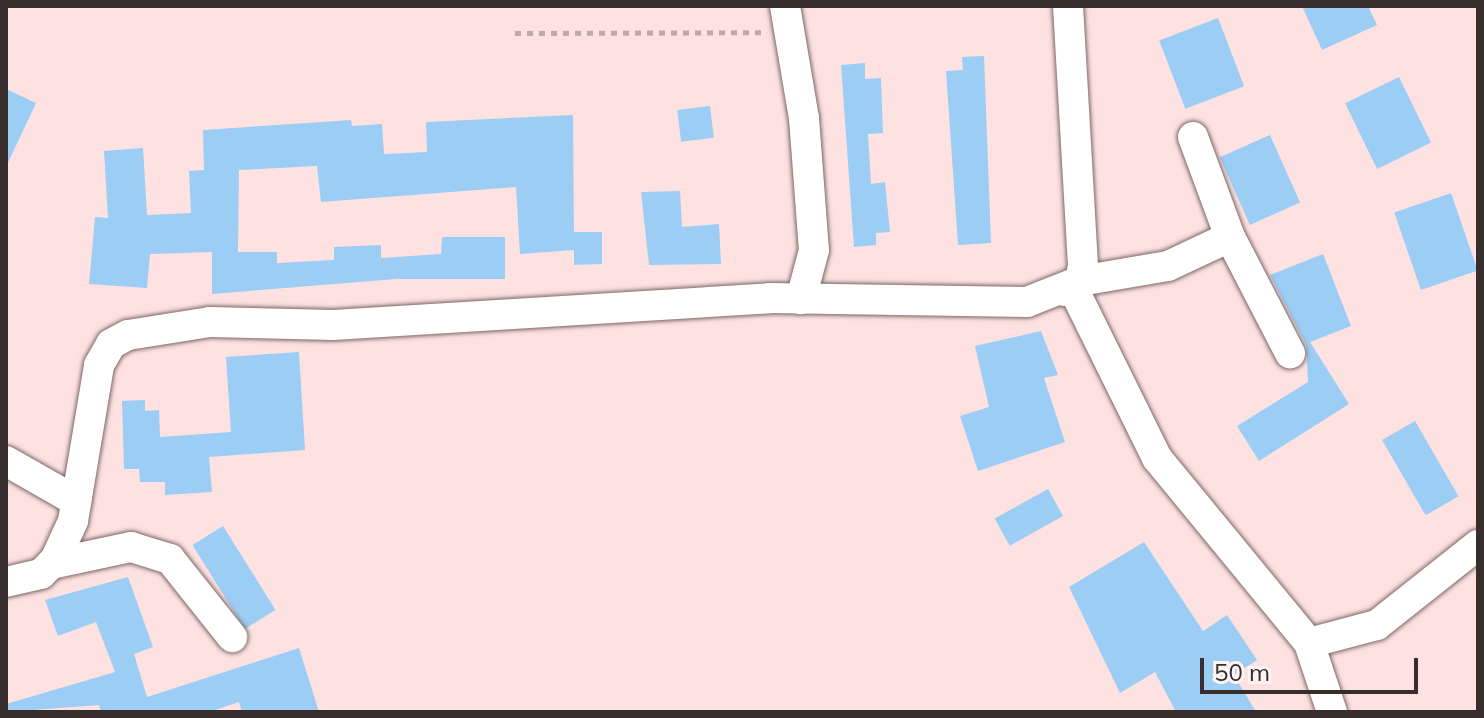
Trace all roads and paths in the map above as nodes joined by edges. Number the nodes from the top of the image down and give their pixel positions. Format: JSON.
{"nodes":[{"id":1,"x":785,"y":6,"type":"edge"},
{"id":2,"x":1068,"y":6,"type":"edge"},
{"id":3,"x":515,"y":33,"type":"dead end"},
{"id":4,"x":790,"y":38,"type":"junction"},
{"id":5,"x":1193,"y":137,"type":"dead end"},
{"id":6,"x":1230,"y":237,"type":"junction"},
{"id":7,"x":1070,"y":288,"type":"junction"},
{"id":8,"x":801,"y":299,"type":"junction"},
{"id":9,"x":1290,"y":353,"type":"dead end"},
{"id":10,"x":6,"y":461,"type":"edge"},
{"id":11,"x":76,"y":501,"type":"junction"},
{"id":12,"x":1475,"y":552,"type":"edge"},
{"id":13,"x":51,"y":564,"type":"junction"},
{"id":14,"x":6,"y":582,"type":"edge"},
{"id":15,"x":232,"y":637,"type":"dead end"},
{"id":16,"x":1309,"y":643,"type":"junction"},
{"id":17,"x":1332,"y":712,"type":"edge"}],
"edges":[{"from":1,"to":4,"type":"street"},
{"from":2,"to":7,"type":"street"},
{"from":3,"to":4,"type":"path"},
{"from":4,"to":8,"type":"street"},
{"from":5,"to":6,"type":"street"},
{"from":6,"to":7,"type":"street"},
{"from":6,"to":9,"type":"street"},
{"from":7,"to":8,"type":"street"},
{"from":7,"to":16,"type":"street"},
{"from":8,"to":11,"type":"street"},
{"from":10,"to":11,"type":"street"},
{"from":11,"to":13,"type":"street"},
{"from":12,"to":16,"type":"street"},
{"from":13,"to":14,"type":"street"},
{"from":13,"to":15,"type":"street"},
{"from":16,"to":17,"type":"street"}]}
